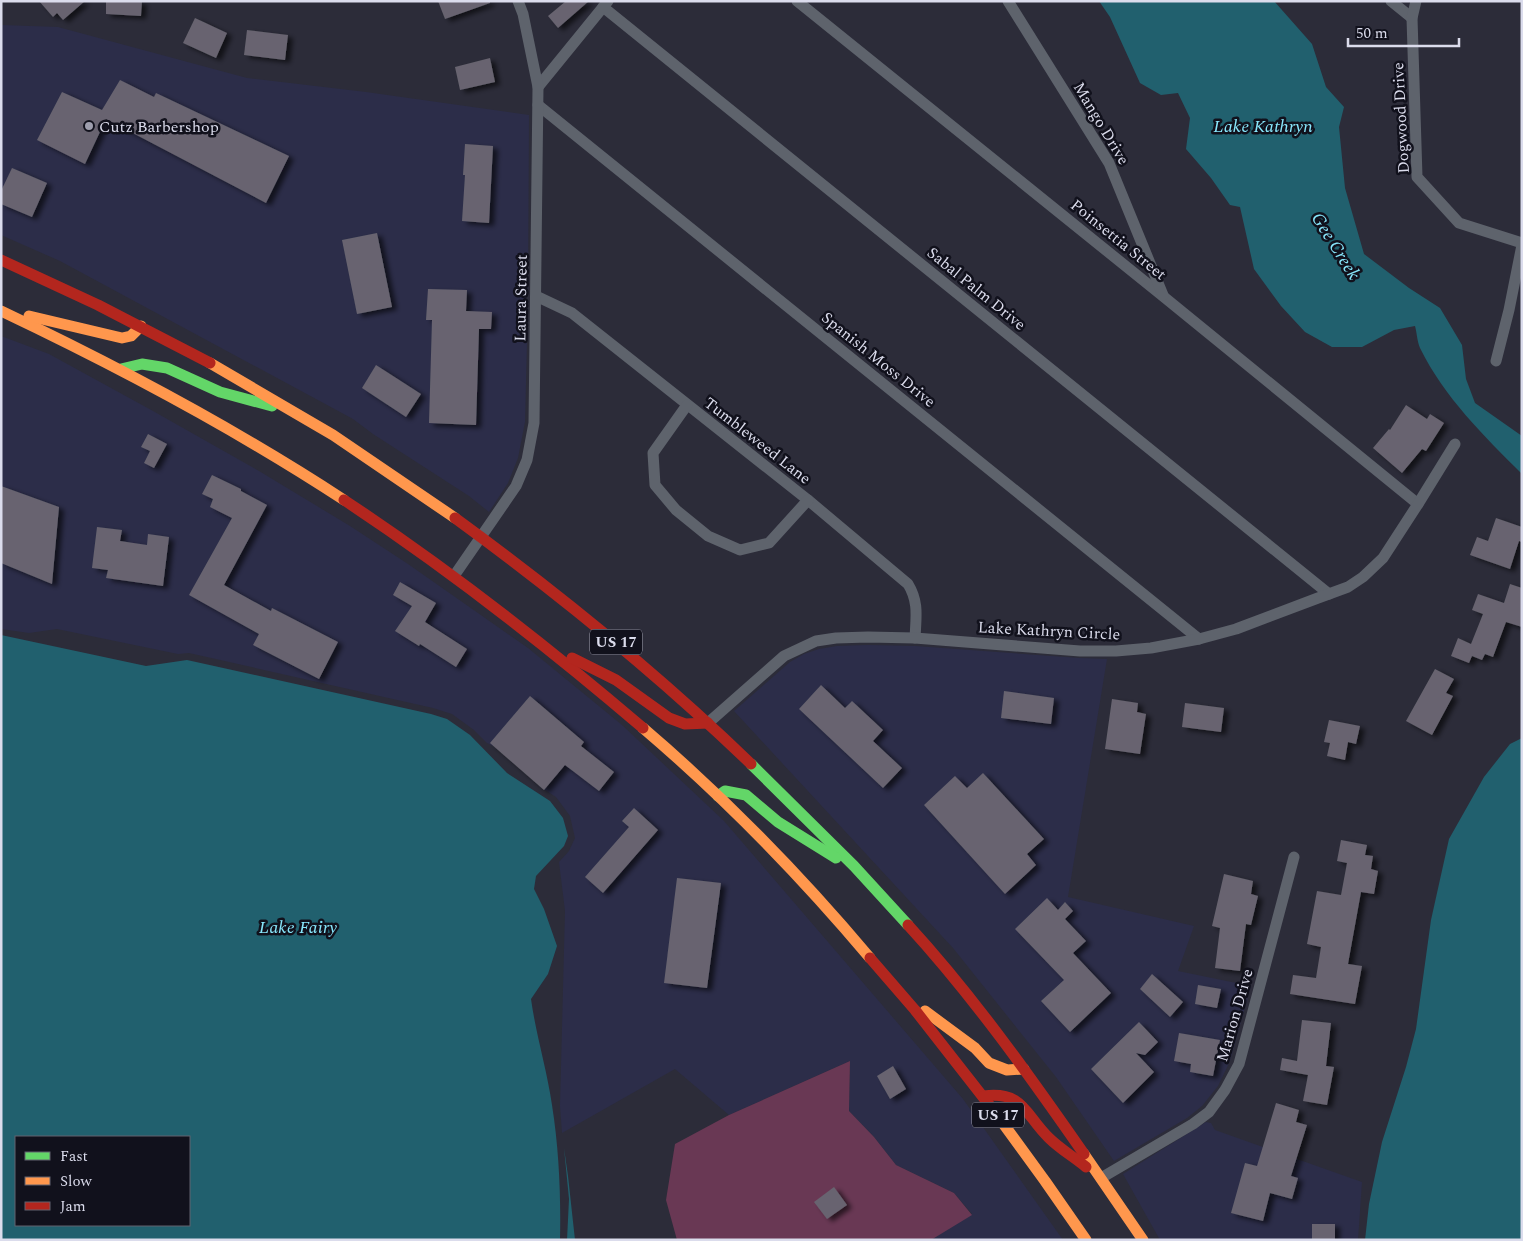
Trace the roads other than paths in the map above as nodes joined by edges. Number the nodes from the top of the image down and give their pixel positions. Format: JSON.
{"nodes":[{"id":1,"x":518,"y":1,"type":"edge"},
{"id":2,"x":797,"y":1,"type":"edge"},
{"id":3,"x":1008,"y":1,"type":"edge"},
{"id":4,"x":1390,"y":1,"type":"edge"},
{"id":5,"x":1416,"y":1,"type":"edge"},
{"id":6,"x":605,"y":4,"type":"edge"},
{"id":7,"x":1412,"y":18,"type":"junction"},
{"id":8,"x":538,"y":87,"type":"junction"},
{"id":9,"x":538,"y":105,"type":"junction"},
{"id":10,"x":1522,"y":244,"type":"edge"},
{"id":11,"x":1,"y":260,"type":"edge"},
{"id":12,"x":536,"y":296,"type":"junction"},
{"id":13,"x":1164,"y":296,"type":"junction"},
{"id":14,"x":1,"y":310,"type":"edge"},
{"id":15,"x":141,"y":326,"type":"junction"},
{"id":16,"x":1496,"y":361,"type":"dead end"},
{"id":17,"x":120,"y":369,"type":"junction"},
{"id":18,"x":687,"y":405,"type":"junction"},
{"id":19,"x":297,"y":413,"type":"junction"},
{"id":20,"x":1455,"y":444,"type":"dead end"},
{"id":21,"x":808,"y":500,"type":"junction"},
{"id":22,"x":1418,"y":504,"type":"junction"},
{"id":23,"x":482,"y":538,"type":"junction"},
{"id":24,"x":454,"y":576,"type":"junction"},
{"id":25,"x":1330,"y":594,"type":"junction"},
{"id":26,"x":915,"y":638,"type":"junction"},
{"id":27,"x":1199,"y":639,"type":"junction"},
{"id":28,"x":542,"y":643,"type":"junction"},
{"id":29,"x":708,"y":723,"type":"junction"},
{"id":30,"x":718,"y":796,"type":"junction"},
{"id":31,"x":1294,"y":857,"type":"dead end"},
{"id":32,"x":860,"y":873,"type":"junction"},
{"id":33,"x":904,"y":995,"type":"junction"},
{"id":34,"x":1024,"y":1069,"type":"junction"},
{"id":35,"x":984,"y":1096,"type":"junction"},
{"id":36,"x":1101,"y":1178,"type":"junction"},
{"id":37,"x":1085,"y":1236,"type":"edge"},
{"id":38,"x":1143,"y":1240,"type":"edge"}],
"edges":[{"from":1,"to":8,"type":"street","name":"Laura Street"},
{"from":2,"to":13,"type":"street","name":"Poinsettia Street"},
{"from":3,"to":13,"type":"street","name":"Mango Drive"},
{"from":4,"to":7,"type":"street"},
{"from":5,"to":7,"type":"street","name":"Dogwood Drive"},
{"from":6,"to":8,"type":"street"},
{"from":6,"to":25,"type":"street","name":"Sabal Palm Drive"},
{"from":7,"to":10,"type":"street","name":"Dogwood Drive"},
{"from":8,"to":9,"type":"street","name":"Laura Street"},
{"from":9,"to":12,"type":"street","name":"Laura Street"},
{"from":9,"to":27,"type":"street","name":"Spanish Moss Drive"},
{"from":10,"to":16,"type":"street"},
{"from":11,"to":15,"type":"main road","number":"US 17"},
{"from":12,"to":18,"type":"street","name":"Tumbleweed Lane"},
{"from":12,"to":23,"type":"street","name":"Laura Street"},
{"from":13,"to":22,"type":"street","name":"Poinsettia Street"},
{"from":14,"to":15,"type":"main road"},
{"from":14,"to":17,"type":"main road","number":"US 17"},
{"from":15,"to":19,"type":"main road","number":"US 17"},
{"from":17,"to":19,"type":"main road"},
{"from":17,"to":24,"type":"main road","number":"US 17"},
{"from":18,"to":21,"type":"street","name":"Tumbleweed Lane"},
{"from":18,"to":21,"type":"street"},
{"from":19,"to":23,"type":"main road","number":"US 17"},
{"from":20,"to":22,"type":"street","name":"Lake Kathryn Circle"},
{"from":21,"to":26,"type":"street","name":"Tumbleweed Lane"},
{"from":22,"to":25,"type":"street","name":"Lake Kathryn Circle"},
{"from":23,"to":24,"type":"street","name":"Laura Street"},
{"from":23,"to":29,"type":"main road","number":"US 17"},
{"from":24,"to":28,"type":"main road","number":"US 17"},
{"from":25,"to":27,"type":"street","name":"Lake Kathryn Circle"},
{"from":26,"to":27,"type":"street","name":"Lake Kathryn Circle"},
{"from":26,"to":29,"type":"street","name":"Lake Kathryn Circle"},
{"from":28,"to":29,"type":"main road"},
{"from":28,"to":30,"type":"main road","number":"US 17"},
{"from":29,"to":32,"type":"main road","number":"US 17"},
{"from":30,"to":32,"type":"main road"},
{"from":30,"to":33,"type":"main road","number":"US 17"},
{"from":31,"to":36,"type":"street","name":"Marion Drive"},
{"from":32,"to":34,"type":"main road","number":"US 17"},
{"from":33,"to":34,"type":"main road"},
{"from":33,"to":35,"type":"main road","number":"US 17"},
{"from":34,"to":36,"type":"main road","number":"US 17"},
{"from":35,"to":36,"type":"main road"},
{"from":35,"to":37,"type":"main road","number":"US 17"},
{"from":36,"to":38,"type":"main road","number":"US 17"}]}
